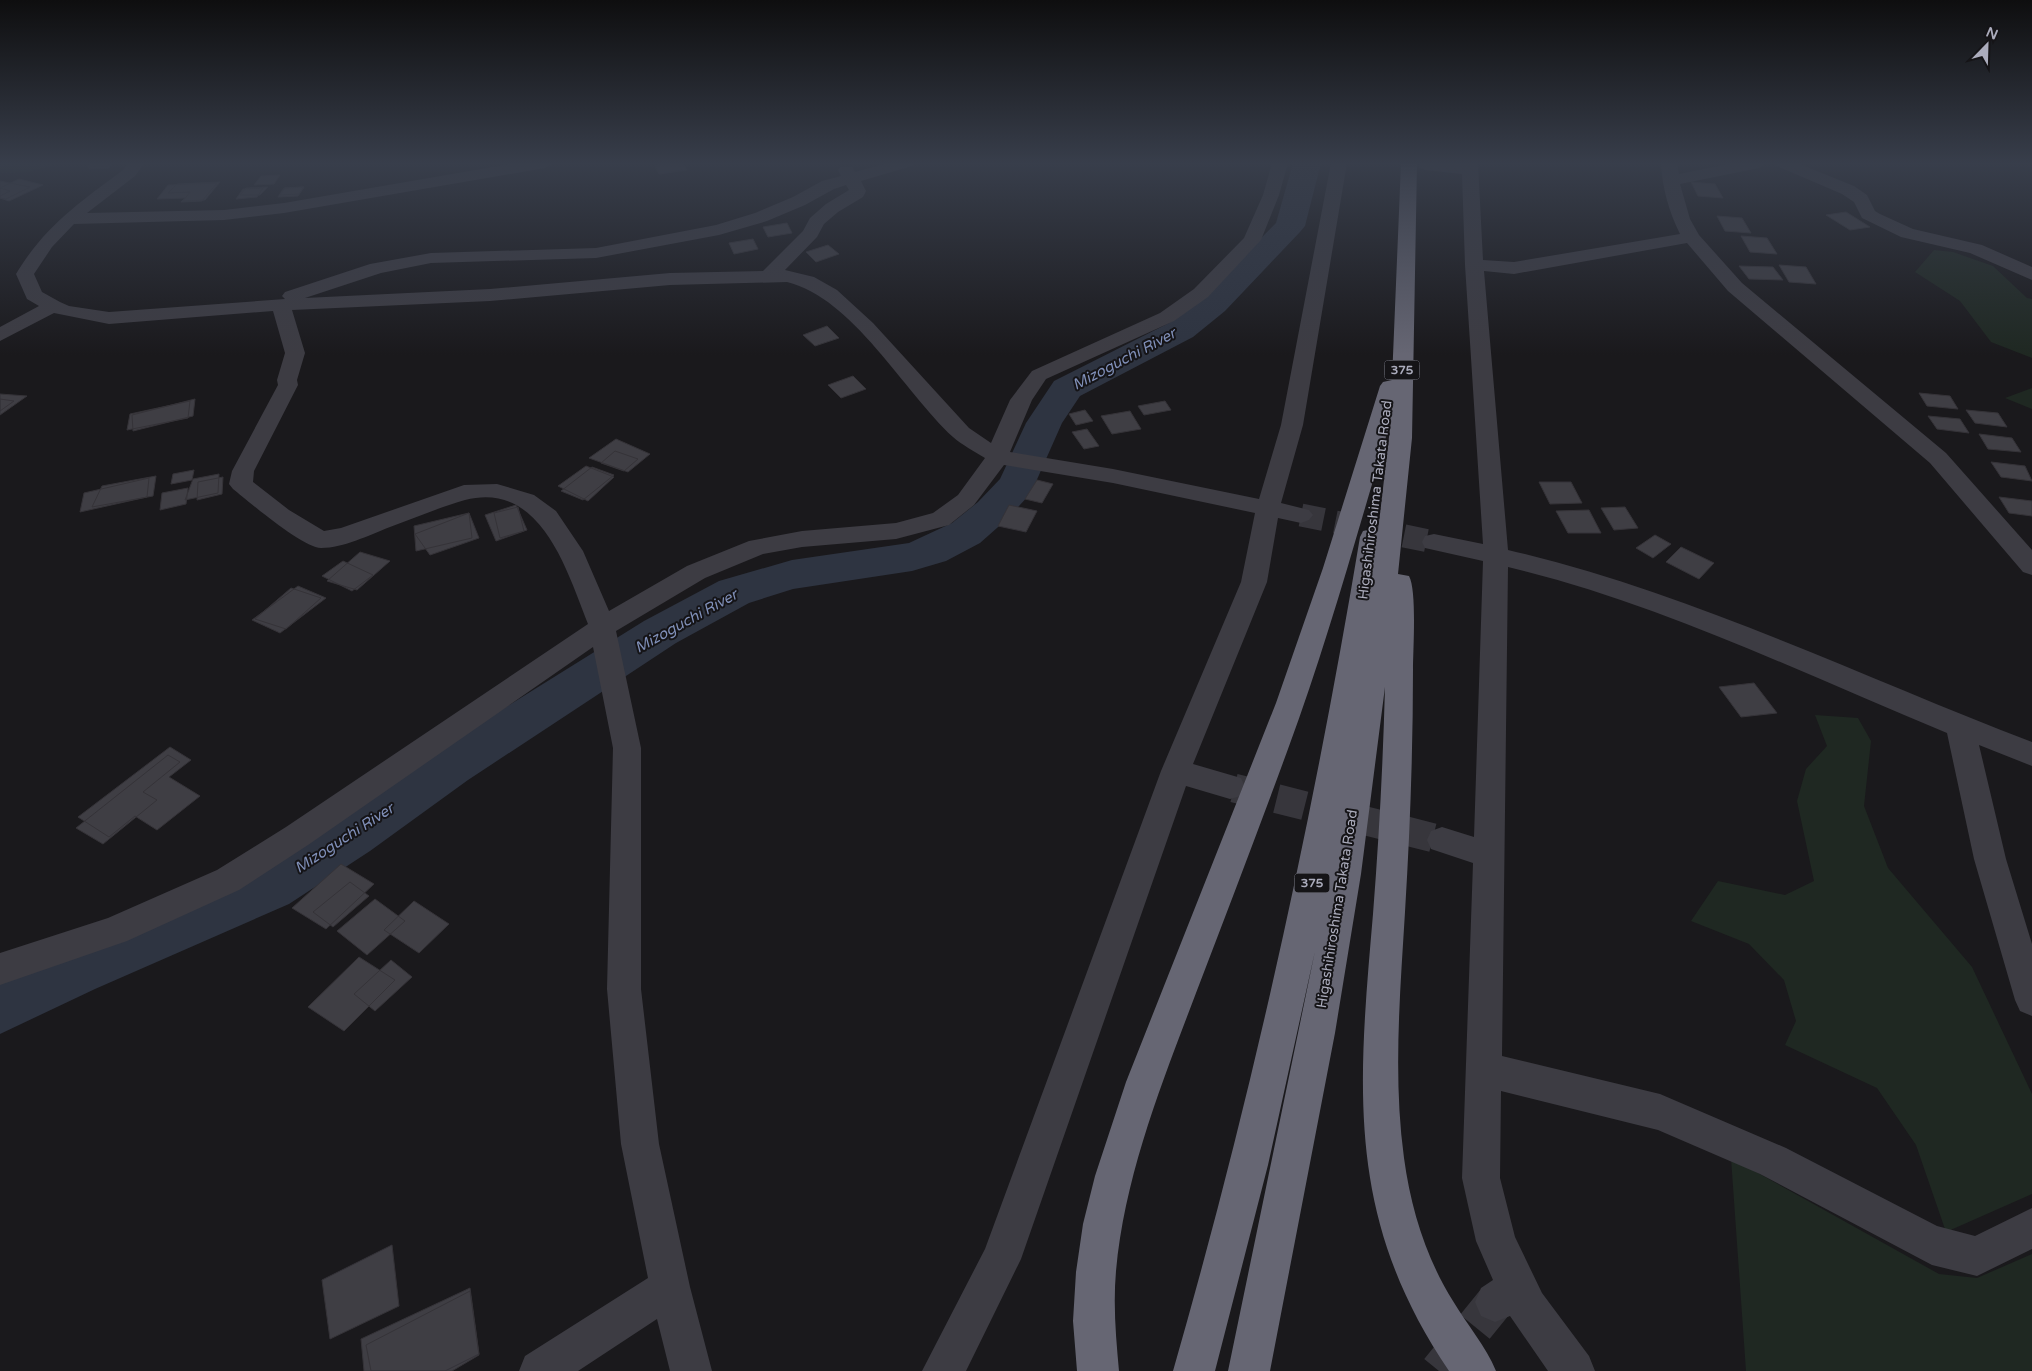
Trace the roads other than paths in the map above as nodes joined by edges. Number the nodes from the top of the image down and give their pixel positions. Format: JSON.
{"nodes":[{"id":1,"x":60,"y":227,"type":"edge"},
{"id":2,"x":729,"y":227,"type":"edge"},
{"id":3,"x":814,"y":227,"type":"edge"},
{"id":4,"x":1257,"y":227,"type":"edge"},
{"id":5,"x":1328,"y":227,"type":"edge"},
{"id":6,"x":1411,"y":227,"type":"edge"},
{"id":7,"x":1472,"y":227,"type":"edge"},
{"id":8,"x":1685,"y":227,"type":"edge"},
{"id":9,"x":1893,"y":227,"type":"edge"},
{"id":10,"x":1691,"y":237,"type":"junction"},
{"id":11,"x":1474,"y":265,"type":"junction"},
{"id":12,"x":2032,"y":274,"type":"edge"},
{"id":13,"x":769,"y":276,"type":"junction"},
{"id":14,"x":1404,"y":303,"type":"junction"},
{"id":15,"x":281,"y":305,"type":"junction"},
{"id":16,"x":53,"y":306,"type":"junction"},
{"id":17,"x":2,"y":333,"type":"edge"},
{"id":18,"x":1390,"y":386,"type":"junction"},
{"id":19,"x":1400,"y":438,"type":"junction"},
{"id":20,"x":997,"y":456,"type":"junction"},
{"id":21,"x":1268,"y":509,"type":"junction"},
{"id":22,"x":1301,"y":516,"type":"tunnel mouth"},
{"id":23,"x":1434,"y":542,"type":"tunnel mouth"},
{"id":24,"x":1496,"y":555,"type":"junction"},
{"id":25,"x":2032,"y":566,"type":"edge"},
{"id":26,"x":602,"y":627,"type":"junction"},
{"id":27,"x":1960,"y":727,"type":"junction"},
{"id":28,"x":2032,"y":754,"type":"edge"},
{"id":29,"x":1176,"y":771,"type":"junction"},
{"id":30,"x":1230,"y":787,"type":"tunnel mouth"},
{"id":31,"x":1442,"y":840,"type":"tunnel mouth"},
{"id":32,"x":1489,"y":855,"type":"junction"},
{"id":33,"x":0,"y":969,"type":"edge"},
{"id":34,"x":2032,"y":1000,"type":"edge"},
{"id":35,"x":1484,"y":1069,"type":"junction"},
{"id":36,"x":2032,"y":1228,"type":"edge"},
{"id":37,"x":670,"y":1287,"type":"junction"},
{"id":38,"x":540,"y":1371,"type":"edge"},
{"id":39,"x":691,"y":1371,"type":"edge"},
{"id":40,"x":943,"y":1371,"type":"edge"},
{"id":41,"x":1098,"y":1371,"type":"edge"},
{"id":42,"x":1194,"y":1371,"type":"edge"},
{"id":43,"x":1249,"y":1371,"type":"edge"},
{"id":44,"x":1475,"y":1371,"type":"edge"},
{"id":45,"x":1574,"y":1371,"type":"edge"}],
"edges":[{"from":1,"to":16,"type":"street"},
{"from":2,"to":15,"type":"street"},
{"from":3,"to":13,"type":"street"},
{"from":4,"to":20,"type":"street"},
{"from":5,"to":21,"type":"street"},
{"from":6,"to":14,"type":"highway","number":"375"},
{"from":7,"to":11,"type":"street"},
{"from":8,"to":10,"type":"street"},
{"from":9,"to":12,"type":"street"},
{"from":10,"to":11,"type":"street"},
{"from":10,"to":25,"type":"street"},
{"from":11,"to":24,"type":"street"},
{"from":13,"to":15,"type":"street"},
{"from":13,"to":20,"type":"street"},
{"from":14,"to":18,"type":"highway","name":"Higashihiroshima Takata Road","number":"375"},
{"from":14,"to":19,"type":"highway","name":"Higashihiroshima Takata Road","number":"375"},
{"from":15,"to":16,"type":"street"},
{"from":15,"to":26,"type":"street"},
{"from":16,"to":17,"type":"street"},
{"from":18,"to":41,"type":"highway"},
{"from":18,"to":42,"type":"highway","name":"Higashihiroshima Takata Road","number":"375"},
{"from":19,"to":43,"type":"highway","name":"Higashihiroshima Takata Road","number":"375"},
{"from":19,"to":44,"type":"highway"},
{"from":20,"to":21,"type":"street"},
{"from":20,"to":26,"type":"street"},
{"from":21,"to":22,"type":"street"},
{"from":21,"to":29,"type":"street"},
{"from":23,"to":24,"type":"street"},
{"from":24,"to":27,"type":"street"},
{"from":24,"to":32,"type":"street"},
{"from":26,"to":33,"type":"street"},
{"from":26,"to":37,"type":"street"},
{"from":27,"to":28,"type":"street"},
{"from":27,"to":34,"type":"street"},
{"from":29,"to":30,"type":"street"},
{"from":29,"to":40,"type":"street"},
{"from":31,"to":32,"type":"street"},
{"from":32,"to":35,"type":"street"},
{"from":35,"to":36,"type":"street"},
{"from":35,"to":45,"type":"street"},
{"from":37,"to":38,"type":"street"},
{"from":37,"to":39,"type":"street"}]}
